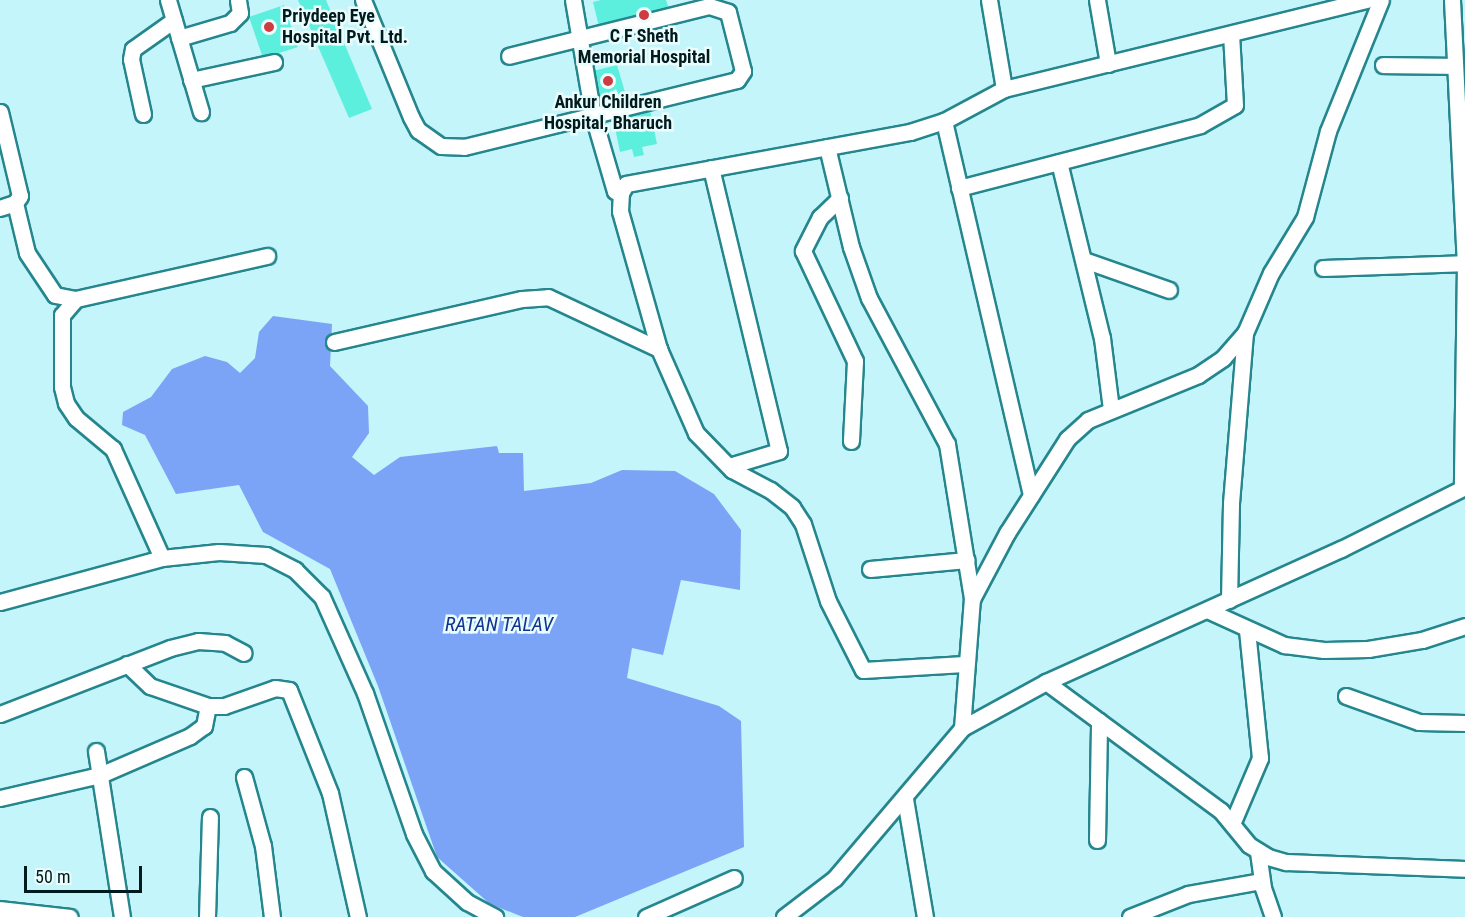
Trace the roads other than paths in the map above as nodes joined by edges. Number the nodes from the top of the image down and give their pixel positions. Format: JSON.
{"nodes":[{"id":1,"x":168,"y":0,"type":"edge"},
{"id":2,"x":238,"y":0,"type":"edge"},
{"id":3,"x":363,"y":0,"type":"edge"},
{"id":4,"x":573,"y":0,"type":"edge"},
{"id":5,"x":989,"y":0,"type":"edge"},
{"id":6,"x":1097,"y":0,"type":"edge"},
{"id":7,"x":1367,"y":0,"type":"edge"},
{"id":8,"x":1381,"y":0,"type":"edge"},
{"id":9,"x":1452,"y":0,"type":"edge"},
{"id":10,"x":174,"y":20,"type":"junction"},
{"id":11,"x":1231,"y":34,"type":"junction"},
{"id":12,"x":179,"y":38,"type":"junction"},
{"id":13,"x":581,"y":38,"type":"junction"},
{"id":14,"x":509,"y":56,"type":"dead end"},
{"id":15,"x":274,"y":62,"type":"dead end"},
{"id":16,"x":1108,"y":64,"type":"junction"},
{"id":17,"x":1383,"y":65,"type":"dead end"},
{"id":18,"x":1455,"y":66,"type":"junction"},
{"id":19,"x":190,"y":80,"type":"junction"},
{"id":20,"x":1004,"y":89,"type":"junction"},
{"id":21,"x":0,"y":112,"type":"edge"},
{"id":22,"x":201,"y":112,"type":"dead end"},
{"id":23,"x":143,"y":114,"type":"dead end"},
{"id":24,"x":592,"y":116,"type":"junction"},
{"id":25,"x":944,"y":121,"type":"junction"},
{"id":26,"x":827,"y":147,"type":"junction"},
{"id":27,"x":1059,"y":162,"type":"junction"},
{"id":28,"x":711,"y":168,"type":"junction"},
{"id":29,"x":959,"y":188,"type":"junction"},
{"id":30,"x":621,"y":193,"type":"junction"},
{"id":31,"x":840,"y":198,"type":"junction"},
{"id":32,"x":15,"y":203,"type":"junction"},
{"id":33,"x":1464,"y":206,"type":"edge"},
{"id":34,"x":0,"y":208,"type":"edge"},
{"id":35,"x":267,"y":256,"type":"dead end"},
{"id":36,"x":1084,"y":260,"type":"junction"},
{"id":37,"x":1465,"y":263,"type":"edge"},
{"id":38,"x":1323,"y":268,"type":"dead end"},
{"id":39,"x":1169,"y":290,"type":"dead end"},
{"id":40,"x":76,"y":299,"type":"junction"},
{"id":41,"x":1245,"y":333,"type":"junction"},
{"id":42,"x":334,"y":342,"type":"dead end"},
{"id":43,"x":659,"y":350,"type":"junction"},
{"id":44,"x":1112,"y":409,"type":"junction"},
{"id":45,"x":851,"y":441,"type":"dead end"},
{"id":46,"x":729,"y":466,"type":"junction"},
{"id":47,"x":1464,"y":488,"type":"edge"},
{"id":48,"x":1031,"y":495,"type":"junction"},
{"id":49,"x":162,"y":558,"type":"junction"},
{"id":50,"x":967,"y":560,"type":"junction"},
{"id":51,"x":870,"y":569,"type":"dead end"},
{"id":52,"x":972,"y":599,"type":"junction"},
{"id":53,"x":1229,"y":600,"type":"junction"},
{"id":54,"x":0,"y":602,"type":"edge"},
{"id":55,"x":1207,"y":610,"type":"junction"},
{"id":56,"x":1465,"y":626,"type":"edge"},
{"id":57,"x":1247,"y":630,"type":"junction"},
{"id":58,"x":244,"y":653,"type":"dead end"},
{"id":59,"x":127,"y":664,"type":"junction"},
{"id":60,"x":964,"y":664,"type":"junction"},
{"id":61,"x":1046,"y":682,"type":"junction"},
{"id":62,"x":1346,"y":696,"type":"dead end"},
{"id":63,"x":208,"y":706,"type":"junction"},
{"id":64,"x":0,"y":714,"type":"edge"},
{"id":65,"x":1099,"y":722,"type":"junction"},
{"id":66,"x":1465,"y":723,"type":"edge"},
{"id":67,"x":962,"y":728,"type":"junction"},
{"id":68,"x":96,"y":751,"type":"dead end"},
{"id":69,"x":100,"y":775,"type":"junction"},
{"id":70,"x":244,"y":777,"type":"dead end"},
{"id":71,"x":0,"y":798,"type":"edge"},
{"id":72,"x":905,"y":799,"type":"junction"},
{"id":73,"x":210,"y":817,"type":"dead end"},
{"id":74,"x":1232,"y":824,"type":"junction"},
{"id":75,"x":1097,"y":840,"type":"dead end"},
{"id":76,"x":1258,"y":852,"type":"junction"},
{"id":77,"x":1465,"y":869,"type":"edge"},
{"id":78,"x":734,"y":878,"type":"dead end"},
{"id":79,"x":1262,"y":881,"type":"junction"},
{"id":80,"x":0,"y":909,"type":"edge"},
{"id":81,"x":70,"y":917,"type":"edge"},
{"id":82,"x":122,"y":917,"type":"edge"},
{"id":83,"x":207,"y":917,"type":"edge"},
{"id":84,"x":272,"y":917,"type":"edge"},
{"id":85,"x":358,"y":917,"type":"edge"},
{"id":86,"x":495,"y":917,"type":"edge"},
{"id":87,"x":646,"y":917,"type":"edge"},
{"id":88,"x":784,"y":917,"type":"edge"},
{"id":89,"x":925,"y":917,"type":"edge"},
{"id":90,"x":1130,"y":917,"type":"edge"},
{"id":91,"x":1274,"y":917,"type":"edge"}],
"edges":[{"from":1,"to":10,"type":"street"},
{"from":2,"to":12,"type":"street"},
{"from":3,"to":24,"type":"street"},
{"from":4,"to":13,"type":"street"},
{"from":5,"to":20,"type":"street"},
{"from":6,"to":16,"type":"street"},
{"from":7,"to":11,"type":"street"},
{"from":8,"to":41,"type":"street"},
{"from":9,"to":18,"type":"street"},
{"from":10,"to":12,"type":"street"},
{"from":10,"to":23,"type":"street"},
{"from":11,"to":16,"type":"street"},
{"from":11,"to":27,"type":"street"},
{"from":12,"to":19,"type":"street"},
{"from":13,"to":14,"type":"street"},
{"from":13,"to":24,"type":"street"},
{"from":13,"to":24,"type":"street"},
{"from":15,"to":19,"type":"street"},
{"from":16,"to":20,"type":"street"},
{"from":17,"to":18,"type":"street"},
{"from":18,"to":33,"type":"street"},
{"from":19,"to":22,"type":"street"},
{"from":20,"to":25,"type":"street"},
{"from":21,"to":32,"type":"street"},
{"from":24,"to":30,"type":"street"},
{"from":25,"to":26,"type":"street"},
{"from":25,"to":29,"type":"street"},
{"from":26,"to":28,"type":"street"},
{"from":26,"to":31,"type":"street"},
{"from":27,"to":29,"type":"street"},
{"from":27,"to":36,"type":"street"},
{"from":28,"to":30,"type":"street"},
{"from":28,"to":46,"type":"street"},
{"from":29,"to":48,"type":"street"},
{"from":30,"to":43,"type":"street"},
{"from":31,"to":45,"type":"street"},
{"from":31,"to":50,"type":"street"},
{"from":32,"to":34,"type":"street"},
{"from":32,"to":40,"type":"street"},
{"from":33,"to":37,"type":"street"},
{"from":35,"to":40,"type":"street"},
{"from":36,"to":39,"type":"street"},
{"from":36,"to":44,"type":"street"},
{"from":37,"to":38,"type":"street"},
{"from":37,"to":47,"type":"street"},
{"from":40,"to":49,"type":"street"},
{"from":41,"to":44,"type":"street"},
{"from":41,"to":53,"type":"street"},
{"from":42,"to":43,"type":"street"},
{"from":43,"to":46,"type":"street"},
{"from":44,"to":48,"type":"street"},
{"from":46,"to":60,"type":"street"},
{"from":47,"to":53,"type":"street"},
{"from":48,"to":52,"type":"street"},
{"from":49,"to":54,"type":"street"},
{"from":49,"to":86,"type":"street"},
{"from":50,"to":51,"type":"street"},
{"from":50,"to":52,"type":"street"},
{"from":52,"to":60,"type":"street"},
{"from":53,"to":55,"type":"street"},
{"from":55,"to":57,"type":"street"},
{"from":55,"to":61,"type":"street"},
{"from":56,"to":57,"type":"street"},
{"from":57,"to":74,"type":"street"},
{"from":58,"to":59,"type":"street"},
{"from":59,"to":63,"type":"street"},
{"from":59,"to":64,"type":"street"},
{"from":60,"to":67,"type":"street"},
{"from":61,"to":65,"type":"street"},
{"from":61,"to":67,"type":"street"},
{"from":62,"to":66,"type":"street"},
{"from":63,"to":69,"type":"street"},
{"from":63,"to":85,"type":"street"},
{"from":65,"to":74,"type":"street"},
{"from":65,"to":75,"type":"street"},
{"from":67,"to":72,"type":"street"},
{"from":68,"to":69,"type":"street"},
{"from":69,"to":71,"type":"street"},
{"from":69,"to":82,"type":"street"},
{"from":70,"to":84,"type":"street"},
{"from":72,"to":88,"type":"street"},
{"from":72,"to":89,"type":"street"},
{"from":73,"to":83,"type":"street"},
{"from":74,"to":76,"type":"street"},
{"from":76,"to":77,"type":"street"},
{"from":76,"to":79,"type":"street"},
{"from":78,"to":87,"type":"street"},
{"from":79,"to":90,"type":"street"},
{"from":79,"to":91,"type":"street"},
{"from":80,"to":81,"type":"street"}]}
